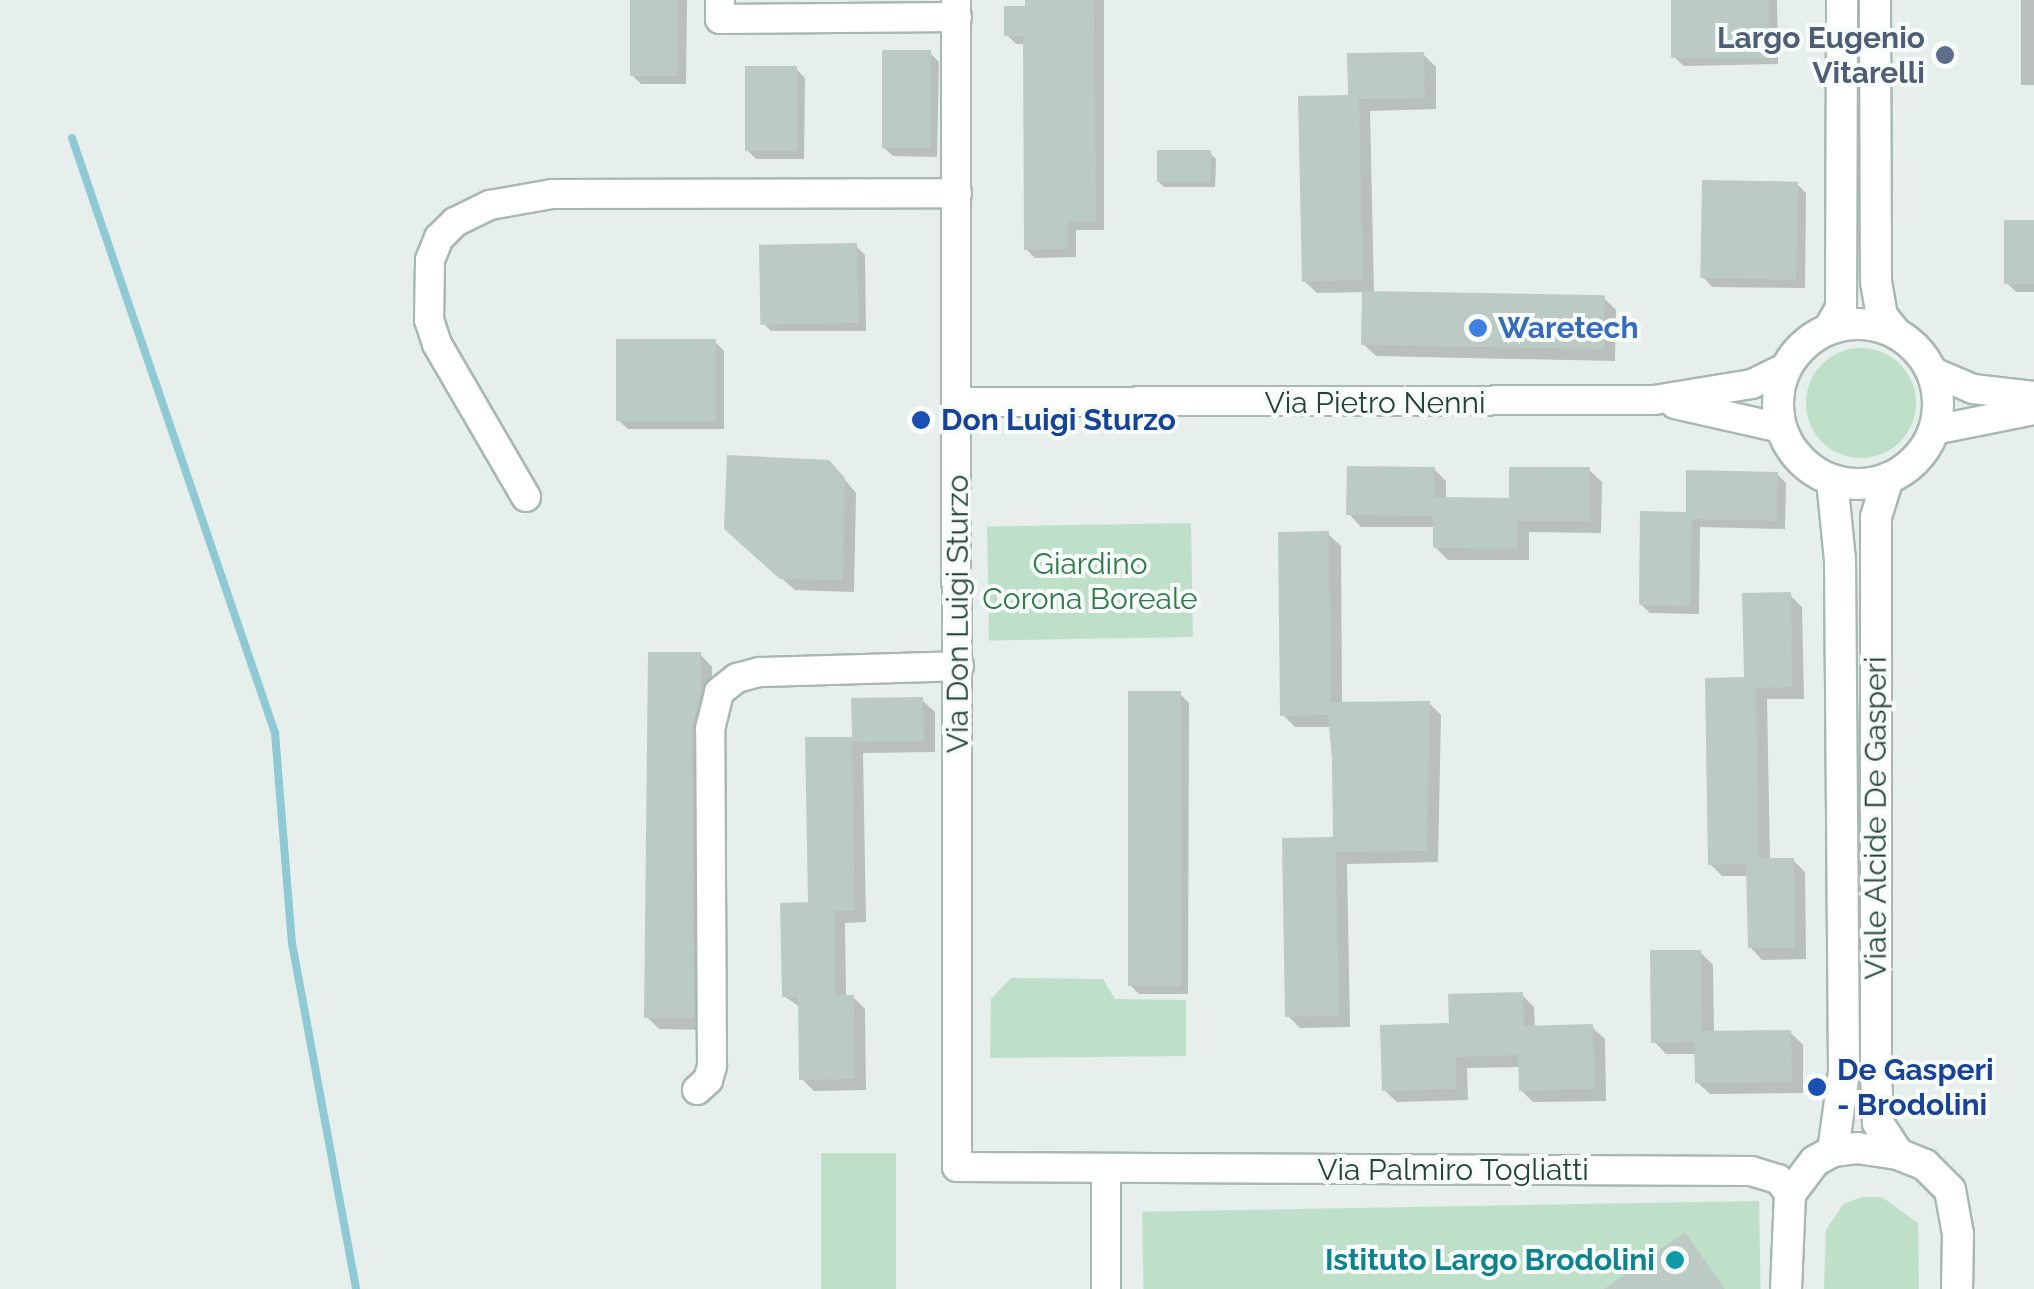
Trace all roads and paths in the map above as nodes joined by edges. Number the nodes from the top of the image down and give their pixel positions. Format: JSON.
{"nodes":[{"id":1,"x":720,"y":0,"type":"edge"},
{"id":2,"x":1842,"y":0,"type":"edge"},
{"id":3,"x":1875,"y":0,"type":"edge"},
{"id":4,"x":956,"y":8,"type":"edge"},
{"id":5,"x":957,"y":193,"type":"junction"},
{"id":6,"x":1829,"y":329,"type":"junction"},
{"id":7,"x":1896,"y":333,"type":"junction"},
{"id":8,"x":1787,"y":367,"type":"junction"},
{"id":9,"x":1932,"y":370,"type":"junction"},
{"id":10,"x":2034,"y":396,"type":"edge"},
{"id":11,"x":1654,"y":400,"type":"junction"},
{"id":12,"x":957,"y":402,"type":"junction"},
{"id":13,"x":2034,"y":410,"type":"edge"},
{"id":14,"x":1782,"y":428,"type":"junction"},
{"id":15,"x":1934,"y":430,"type":"junction"},
{"id":16,"x":1888,"y":478,"type":"junction"},
{"id":17,"x":1832,"y":480,"type":"junction"},
{"id":18,"x":526,"y":497,"type":"dead end"},
{"id":19,"x":959,"y":666,"type":"junction"},
{"id":20,"x":697,"y":1090,"type":"dead end"},
{"id":21,"x":1833,"y":1151,"type":"junction"},
{"id":22,"x":1898,"y":1154,"type":"junction"},
{"id":23,"x":957,"y":1167,"type":"joint"},
{"id":24,"x":1106,"y":1169,"type":"junction"},
{"id":25,"x":1790,"y":1194,"type":"junction"},
{"id":26,"x":1106,"y":1289,"type":"edge"},
{"id":27,"x":1786,"y":1289,"type":"edge"},
{"id":28,"x":1957,"y":1289,"type":"edge"}],
"edges":[{"from":1,"to":4,"type":"street"},
{"from":2,"to":6,"type":"street"},
{"from":3,"to":7,"type":"street"},
{"from":4,"to":5,"type":"street","name":"Via Don Luigi Sturzo"},
{"from":5,"to":12,"type":"street","name":"Via Don Luigi Sturzo"},
{"from":5,"to":18,"type":"street"},
{"from":6,"to":7,"type":"street"},
{"from":6,"to":8,"type":"street"},
{"from":7,"to":9,"type":"street"},
{"from":8,"to":11,"type":"street","name":"Via Pietro Nenni"},
{"from":8,"to":14,"type":"street"},
{"from":9,"to":10,"type":"street"},
{"from":9,"to":15,"type":"street"},
{"from":11,"to":12,"type":"street","name":"Via Pietro Nenni"},
{"from":11,"to":14,"type":"street"},
{"from":12,"to":19,"type":"street","name":"Via Don Luigi Sturzo"},
{"from":13,"to":15,"type":"street"},
{"from":14,"to":17,"type":"street"},
{"from":15,"to":16,"type":"street"},
{"from":16,"to":17,"type":"street"},
{"from":16,"to":22,"type":"street","name":"Viale Alcide De Gasperi"},
{"from":17,"to":21,"type":"street","name":"Viale Alcide De Gasperi"},
{"from":19,"to":20,"type":"street"},
{"from":19,"to":23,"type":"street","name":"Via Don Luigi Sturzo"},
{"from":21,"to":22,"type":"street"},
{"from":21,"to":25,"type":"street"},
{"from":22,"to":28,"type":"street"},
{"from":23,"to":24,"type":"street","name":"Via Palmiro Togliatti"},
{"from":24,"to":25,"type":"street","name":"Via Palmiro Togliatti"},
{"from":24,"to":26,"type":"street"},
{"from":25,"to":27,"type":"street"}]}
